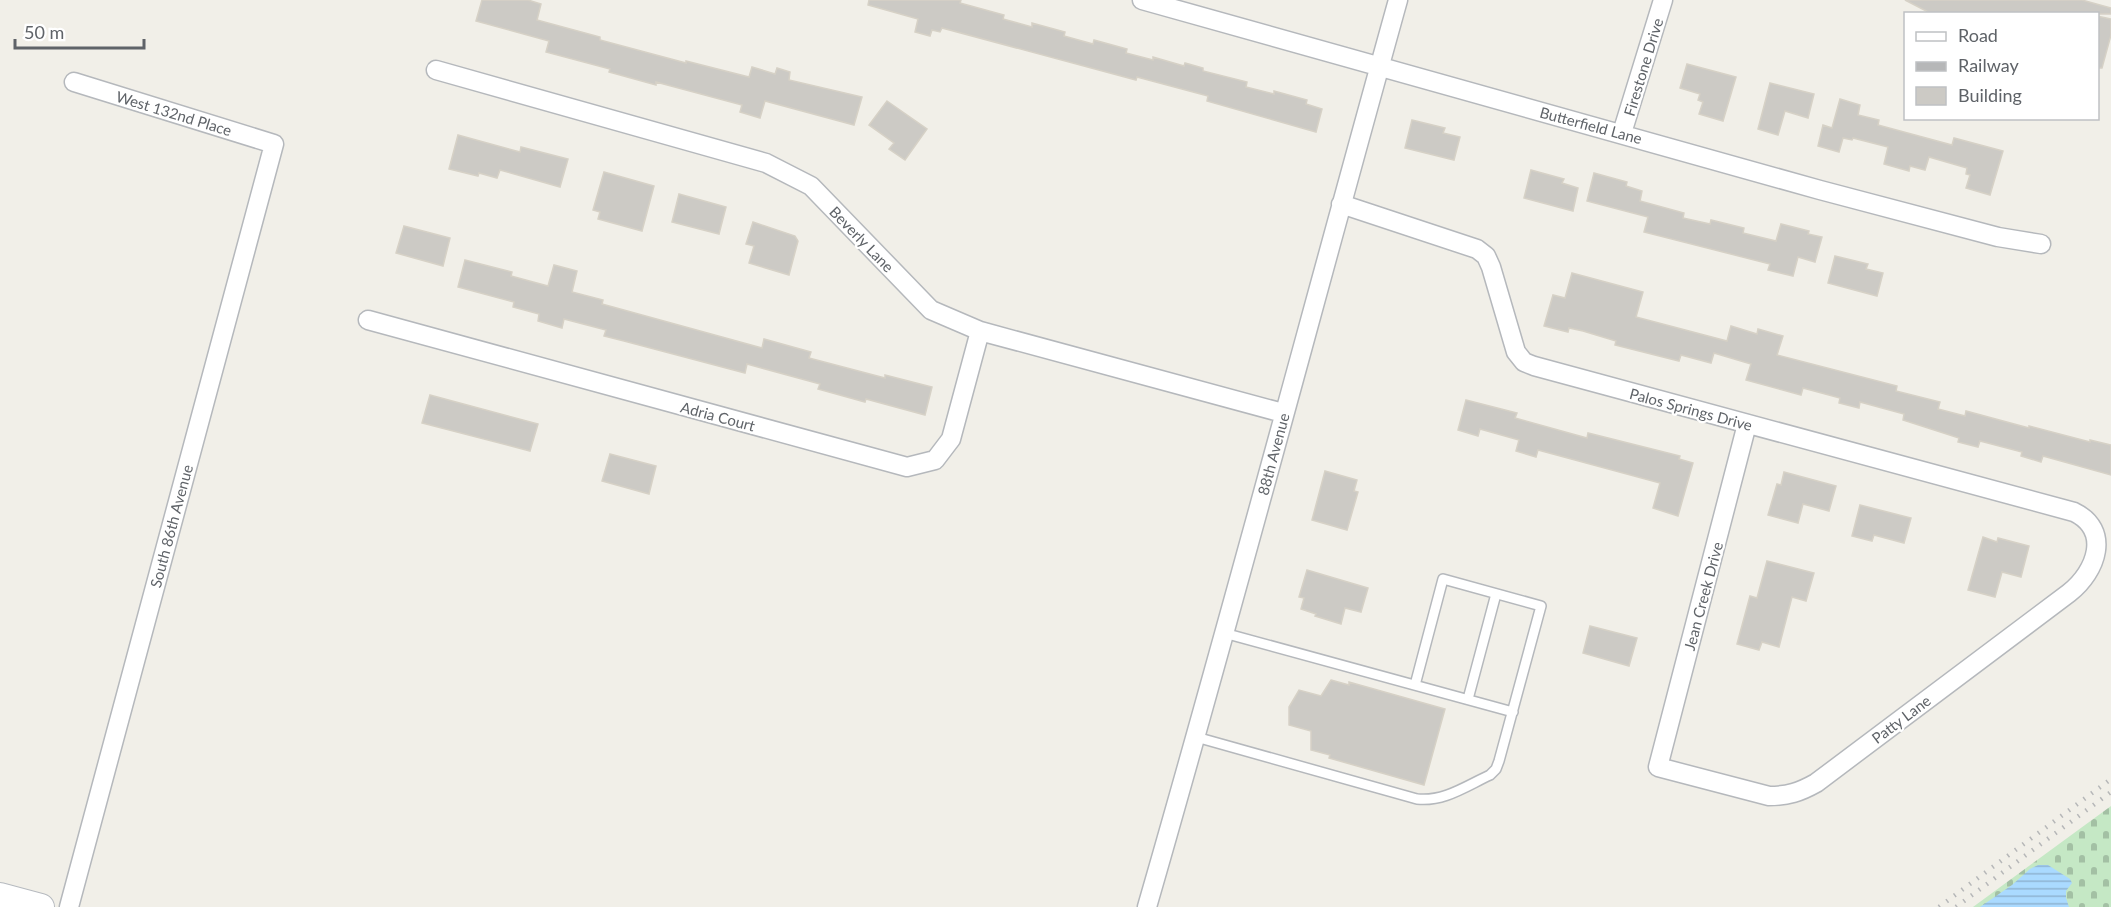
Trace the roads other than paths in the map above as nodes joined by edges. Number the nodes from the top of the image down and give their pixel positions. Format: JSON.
{"nodes":[{"id":1,"x":1142,"y":0,"type":"edge"},
{"id":2,"x":1398,"y":0,"type":"edge"},
{"id":3,"x":1663,"y":0,"type":"edge"},
{"id":4,"x":1380,"y":67,"type":"junction"},
{"id":5,"x":436,"y":70,"type":"dead end"},
{"id":6,"x":74,"y":82,"type":"dead end"},
{"id":7,"x":1622,"y":133,"type":"junction"},
{"id":8,"x":274,"y":144,"type":"joint"},
{"id":9,"x":1341,"y":204,"type":"junction"},
{"id":10,"x":2041,"y":244,"type":"dead end"},
{"id":11,"x":368,"y":320,"type":"dead end"},
{"id":12,"x":980,"y":331,"type":"junction"},
{"id":13,"x":1283,"y":413,"type":"junction"},
{"id":14,"x":1748,"y":424,"type":"junction"},
{"id":15,"x":2101,"y":543,"type":"joint"},
{"id":16,"x":1496,"y":594,"type":"junction"},
{"id":17,"x":1224,"y":633,"type":"junction"},
{"id":18,"x":1415,"y":685,"type":"junction"},
{"id":19,"x":1468,"y":699,"type":"junction"},
{"id":20,"x":1513,"y":712,"type":"junction"},
{"id":21,"x":1196,"y":737,"type":"junction"},
{"id":22,"x":1658,"y":767,"type":"joint"},
{"id":23,"x":0,"y":896,"type":"edge"},
{"id":24,"x":41,"y":907,"type":"edge"},
{"id":25,"x":69,"y":907,"type":"edge"},
{"id":26,"x":1147,"y":907,"type":"edge"}],
"edges":[{"from":1,"to":4,"type":"street","name":"Butterfield Lane"},
{"from":2,"to":4,"type":"street","name":"88th Avenue"},
{"from":3,"to":7,"type":"street","name":"Firestone Drive"},
{"from":4,"to":7,"type":"street","name":"Butterfield Lane"},
{"from":4,"to":9,"type":"street","name":"88th Avenue"},
{"from":5,"to":12,"type":"street","name":"Beverly Lane"},
{"from":6,"to":8,"type":"street","name":"West 132nd Place"},
{"from":7,"to":10,"type":"street","name":"Butterfield Lane"},
{"from":8,"to":25,"type":"street","name":"South 86th Avenue"},
{"from":9,"to":13,"type":"street","name":"88th Avenue"},
{"from":9,"to":14,"type":"street","name":"Palos Springs Drive"},
{"from":11,"to":12,"type":"street","name":"Adria Court"},
{"from":12,"to":13,"type":"street","name":"Beverly Lane"},
{"from":13,"to":17,"type":"street","name":"88th Avenue"},
{"from":14,"to":15,"type":"street","name":"Palos Springs Drive"},
{"from":14,"to":22,"type":"street","name":"Jean Creek Drive"},
{"from":15,"to":22,"type":"street","name":"Patty Lane"},
{"from":16,"to":18,"type":"lane"},
{"from":16,"to":19,"type":"lane"},
{"from":16,"to":20,"type":"lane"},
{"from":17,"to":18,"type":"lane"},
{"from":17,"to":21,"type":"street","name":"88th Avenue"},
{"from":18,"to":19,"type":"lane"},
{"from":19,"to":20,"type":"lane"},
{"from":20,"to":21,"type":"lane"},
{"from":21,"to":26,"type":"street","name":"88th Avenue"},
{"from":23,"to":24,"type":"street"}]}
